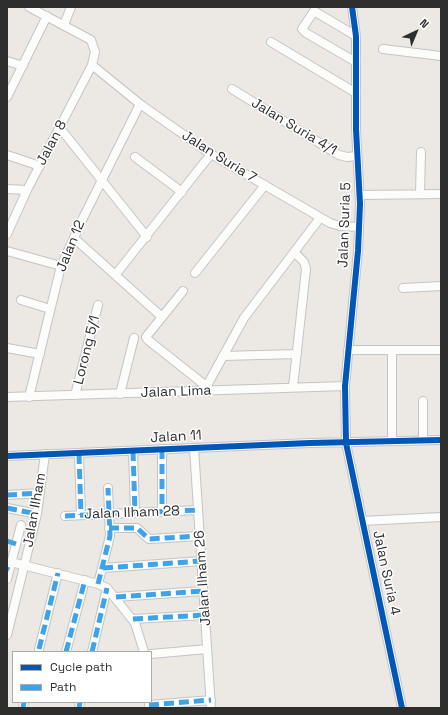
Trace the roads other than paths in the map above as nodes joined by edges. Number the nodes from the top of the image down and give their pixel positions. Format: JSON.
{"nodes":[{"id":1,"x":29,"y":7,"type":"edge"},
{"id":2,"x":71,"y":7,"type":"edge"},
{"id":3,"x":352,"y":7,"type":"edge"},
{"id":4,"x":47,"y":16,"type":"junction"},
{"id":5,"x":64,"y":25,"type":"junction"},
{"id":6,"x":356,"y":36,"type":"junction"},
{"id":7,"x":270,"y":42,"type":"dead end"},
{"id":8,"x":383,"y":48,"type":"dead end"},
{"id":9,"x":441,"y":56,"type":"edge"},
{"id":10,"x":7,"y":61,"type":"edge"},
{"id":11,"x":356,"y":62,"type":"junction"},
{"id":12,"x":92,"y":65,"type":"junction"},
{"id":13,"x":23,"y":66,"type":"junction"},
{"id":14,"x":232,"y":89,"type":"dead end"},
{"id":15,"x":356,"y":93,"type":"junction"},
{"id":16,"x":7,"y":97,"type":"edge"},
{"id":17,"x":140,"y":104,"type":"junction"},
{"id":18,"x":60,"y":128,"type":"junction"},
{"id":19,"x":421,"y":152,"type":"dead end"},
{"id":20,"x":212,"y":154,"type":"junction"},
{"id":21,"x":7,"y":155,"type":"edge"},
{"id":22,"x":357,"y":156,"type":"junction"},
{"id":23,"x":135,"y":157,"type":"dead end"},
{"id":24,"x":40,"y":166,"type":"junction"},
{"id":25,"x":102,"y":180,"type":"junction"},
{"id":26,"x":265,"y":186,"type":"junction"},
{"id":27,"x":7,"y":190,"type":"edge"},
{"id":28,"x":27,"y":190,"type":"junction"},
{"id":29,"x":182,"y":192,"type":"junction"},
{"id":30,"x":420,"y":194,"type":"junction"},
{"id":31,"x":441,"y":194,"type":"edge"},
{"id":32,"x":360,"y":195,"type":"junction"},
{"id":33,"x":320,"y":218,"type":"junction"},
{"id":34,"x":358,"y":227,"type":"junction"},
{"id":35,"x":7,"y":234,"type":"edge"},
{"id":36,"x":147,"y":237,"type":"junction"},
{"id":37,"x":74,"y":238,"type":"junction"},
{"id":38,"x":7,"y":251,"type":"edge"},
{"id":39,"x":294,"y":252,"type":"junction"},
{"id":40,"x":61,"y":266,"type":"junction"},
{"id":41,"x":195,"y":273,"type":"dead end"},
{"id":42,"x":116,"y":274,"type":"junction"},
{"id":43,"x":441,"y":286,"type":"edge"},
{"id":44,"x":403,"y":288,"type":"dead end"},
{"id":45,"x":183,"y":291,"type":"dead end"},
{"id":46,"x":21,"y":300,"type":"dead end"},
{"id":47,"x":98,"y":305,"type":"dead end"},
{"id":48,"x":50,"y":309,"type":"junction"},
{"id":49,"x":162,"y":317,"type":"junction"},
{"id":50,"x":134,"y":338,"type":"dead end"},
{"id":51,"x":7,"y":348,"type":"edge"},
{"id":52,"x":348,"y":350,"type":"junction"},
{"id":53,"x":392,"y":350,"type":"junction"},
{"id":54,"x":441,"y":350,"type":"edge"},
{"id":55,"x":40,"y":354,"type":"junction"},
{"id":56,"x":297,"y":354,"type":"junction"},
{"id":57,"x":222,"y":356,"type":"junction"},
{"id":58,"x":345,"y":386,"type":"junction"},
{"id":59,"x":293,"y":387,"type":"junction"},
{"id":60,"x":205,"y":388,"type":"junction"},
{"id":61,"x":120,"y":394,"type":"junction"},
{"id":62,"x":76,"y":396,"type":"junction"},
{"id":63,"x":7,"y":397,"type":"edge"},
{"id":64,"x":29,"y":397,"type":"junction"},
{"id":65,"x":424,"y":401,"type":"dead end"},
{"id":66,"x":423,"y":440,"type":"junction"},
{"id":67,"x":441,"y":440,"type":"edge"},
{"id":68,"x":392,"y":441,"type":"junction"},
{"id":69,"x":346,"y":443,"type":"junction"},
{"id":70,"x":194,"y":448,"type":"junction"},
{"id":71,"x":162,"y":450,"type":"junction"},
{"id":72,"x":133,"y":451,"type":"junction"},
{"id":73,"x":45,"y":454,"type":"junction"},
{"id":74,"x":79,"y":454,"type":"junction"},
{"id":75,"x":7,"y":456,"type":"edge"},
{"id":76,"x":108,"y":488,"type":"dead end"},
{"id":77,"x":40,"y":493,"type":"junction"},
{"id":78,"x":7,"y":495,"type":"edge"},
{"id":79,"x":7,"y":508,"type":"edge"},
{"id":80,"x":198,"y":510,"type":"junction"},
{"id":81,"x":162,"y":512,"type":"junction"},
{"id":82,"x":135,"y":513,"type":"junction"},
{"id":83,"x":37,"y":514,"type":"junction"},
{"id":84,"x":108,"y":514,"type":"junction"},
{"id":85,"x":81,"y":515,"type":"junction"},
{"id":86,"x":65,"y":516,"type":"dead end"},
{"id":87,"x":441,"y":518,"type":"edge"},
{"id":88,"x":362,"y":521,"type":"junction"},
{"id":89,"x":21,"y":525,"type":"dead end"},
{"id":90,"x":110,"y":528,"type":"junction"},
{"id":91,"x":200,"y":536,"type":"junction"},
{"id":92,"x":7,"y":541,"type":"edge"},
{"id":93,"x":16,"y":544,"type":"junction"},
{"id":94,"x":202,"y":561,"type":"junction"},
{"id":95,"x":25,"y":565,"type":"junction"},
{"id":96,"x":9,"y":567,"type":"edge"},
{"id":97,"x":102,"y":568,"type":"junction"},
{"id":98,"x":58,"y":573,"type":"junction"},
{"id":99,"x":7,"y":579,"type":"edge"},
{"id":100,"x":85,"y":580,"type":"junction"},
{"id":101,"x":98,"y":584,"type":"junction"},
{"id":102,"x":107,"y":588,"type":"junction"},
{"id":103,"x":204,"y":591,"type":"junction"},
{"id":104,"x":116,"y":597,"type":"junction"},
{"id":105,"x":205,"y":615,"type":"junction"},
{"id":106,"x":133,"y":619,"type":"junction"},
{"id":107,"x":7,"y":635,"type":"edge"},
{"id":108,"x":38,"y":649,"type":"dead end"},
{"id":109,"x":207,"y":649,"type":"junction"},
{"id":110,"x":66,"y":651,"type":"edge"},
{"id":111,"x":92,"y":651,"type":"edge"},
{"id":112,"x":144,"y":651,"type":"edge"},
{"id":113,"x":152,"y":654,"type":"edge"},
{"id":114,"x":400,"y":699,"type":"junction"},
{"id":115,"x":211,"y":704,"type":"edge"},
{"id":116,"x":149,"y":705,"type":"edge"},
{"id":117,"x":396,"y":708,"type":"edge"},
{"id":118,"x":402,"y":708,"type":"edge"}],
"edges":[{"from":1,"to":4,"type":"street"},
{"from":2,"to":5,"type":"street"},
{"from":3,"to":6,"type":"street","name":"Jalan Suria 5"},
{"from":4,"to":5,"type":"street"},
{"from":4,"to":13,"type":"street"},
{"from":5,"to":12,"type":"street","name":"Jalan 8"},
{"from":6,"to":11,"type":"street","name":"Jalan Suria 5"},
{"from":6,"to":11,"type":"street"},
{"from":7,"to":15,"type":"street"},
{"from":8,"to":9,"type":"street"},
{"from":10,"to":13,"type":"street"},
{"from":11,"to":15,"type":"street","name":"Jalan Suria 5"},
{"from":12,"to":17,"type":"street","name":"Jalan Suria 7"},
{"from":12,"to":18,"type":"street","name":"Jalan 8"},
{"from":13,"to":16,"type":"street"},
{"from":14,"to":22,"type":"street","name":"Jalan Suria 4/1"},
{"from":15,"to":22,"type":"street","name":"Jalan Suria 5"},
{"from":17,"to":20,"type":"street","name":"Jalan Suria 7"},
{"from":17,"to":25,"type":"street","name":"Jalan 12"},
{"from":18,"to":24,"type":"street","name":"Jalan 8"},
{"from":18,"to":25,"type":"street"},
{"from":19,"to":30,"type":"street"},
{"from":20,"to":26,"type":"street","name":"Jalan Suria 7"},
{"from":20,"to":29,"type":"street"},
{"from":21,"to":24,"type":"street"},
{"from":22,"to":32,"type":"street","name":"Jalan Suria 5"},
{"from":23,"to":29,"type":"street"},
{"from":24,"to":28,"type":"street","name":"Jalan 8"},
{"from":25,"to":36,"type":"street"},
{"from":25,"to":37,"type":"street","name":"Jalan 12"},
{"from":26,"to":33,"type":"street","name":"Jalan Suria 7"},
{"from":26,"to":41,"type":"street"},
{"from":27,"to":28,"type":"street"},
{"from":28,"to":35,"type":"street","name":"Jalan 8"},
{"from":29,"to":36,"type":"street"},
{"from":30,"to":31,"type":"street"},
{"from":30,"to":32,"type":"street"},
{"from":32,"to":34,"type":"street","name":"Jalan Suria 5"},
{"from":33,"to":34,"type":"street","name":"Jalan Suria 7"},
{"from":33,"to":39,"type":"street"},
{"from":34,"to":52,"type":"street","name":"Jalan Suria 5"},
{"from":36,"to":42,"type":"street"},
{"from":37,"to":40,"type":"street","name":"Jalan 12"},
{"from":37,"to":42,"type":"street"},
{"from":38,"to":40,"type":"street"},
{"from":39,"to":56,"type":"street"},
{"from":39,"to":57,"type":"street"},
{"from":40,"to":48,"type":"street","name":"Jalan 12"},
{"from":42,"to":49,"type":"street"},
{"from":43,"to":44,"type":"street"},
{"from":45,"to":49,"type":"street"},
{"from":46,"to":48,"type":"street"},
{"from":47,"to":62,"type":"street","name":"Lorong 5/1"},
{"from":48,"to":55,"type":"street","name":"Jalan 12"},
{"from":49,"to":60,"type":"street"},
{"from":50,"to":61,"type":"street"},
{"from":51,"to":55,"type":"street"},
{"from":52,"to":53,"type":"street"},
{"from":52,"to":58,"type":"street","name":"Jalan Suria 5"},
{"from":53,"to":54,"type":"street"},
{"from":53,"to":68,"type":"street"},
{"from":55,"to":64,"type":"street","name":"Jalan 12"},
{"from":56,"to":57,"type":"street"},
{"from":56,"to":59,"type":"street"},
{"from":57,"to":60,"type":"street"},
{"from":58,"to":59,"type":"street","name":"Jalan Lima"},
{"from":58,"to":69,"type":"street","name":"Jalan Suria 5"},
{"from":59,"to":60,"type":"street","name":"Jalan Lima"},
{"from":60,"to":61,"type":"street","name":"Jalan Lima"},
{"from":61,"to":62,"type":"street","name":"Jalan Lima"},
{"from":62,"to":64,"type":"street","name":"Jalan Lima"},
{"from":63,"to":64,"type":"street","name":"Jalan Lima"},
{"from":65,"to":66,"type":"street"},
{"from":66,"to":67,"type":"street","name":"Jalan 11"},
{"from":66,"to":68,"type":"street","name":"Jalan 11"},
{"from":68,"to":69,"type":"street","name":"Jalan 11"},
{"from":69,"to":70,"type":"street","name":"Jalan 11"},
{"from":69,"to":88,"type":"street","name":"Jalan Suria 4"},
{"from":70,"to":71,"type":"street","name":"Jalan 11"},
{"from":70,"to":80,"type":"street","name":"Jalan Ilham 26"},
{"from":71,"to":72,"type":"street","name":"Jalan 11"},
{"from":71,"to":81,"type":"street"},
{"from":72,"to":74,"type":"street","name":"Jalan 11"},
{"from":72,"to":82,"type":"street"},
{"from":73,"to":74,"type":"street","name":"Jalan 11"},
{"from":73,"to":75,"type":"street","name":"Jalan 11"},
{"from":73,"to":77,"type":"street","name":"Jalan Ilham"},
{"from":74,"to":85,"type":"street"},
{"from":76,"to":84,"type":"street"},
{"from":77,"to":78,"type":"street"},
{"from":77,"to":83,"type":"street","name":"Jalan Ilham"},
{"from":79,"to":83,"type":"street"},
{"from":80,"to":81,"type":"street","name":"Jalan Ilham 28"},
{"from":80,"to":91,"type":"street","name":"Jalan Ilham 26"},
{"from":81,"to":82,"type":"street","name":"Jalan Ilham 28"},
{"from":82,"to":84,"type":"street","name":"Jalan Ilham 28"},
{"from":83,"to":95,"type":"street","name":"Jalan Ilham"},
{"from":84,"to":85,"type":"street","name":"Jalan Ilham 28"},
{"from":84,"to":90,"type":"street"},
{"from":85,"to":86,"type":"street","name":"Jalan Ilham 28"},
{"from":87,"to":88,"type":"street"},
{"from":88,"to":114,"type":"street","name":"Jalan Suria 4"},
{"from":89,"to":93,"type":"street"},
{"from":90,"to":91,"type":"street"},
{"from":90,"to":97,"type":"street"},
{"from":91,"to":94,"type":"street","name":"Jalan Ilham 26"},
{"from":92,"to":93,"type":"street"},
{"from":93,"to":96,"type":"street"},
{"from":94,"to":97,"type":"street"},
{"from":94,"to":103,"type":"street","name":"Jalan Ilham 26"},
{"from":95,"to":96,"type":"street"},
{"from":95,"to":98,"type":"street","name":"Jalan Ilham"},
{"from":95,"to":107,"type":"street","name":"Jalan Ilham"},
{"from":96,"to":99,"type":"street"},
{"from":97,"to":101,"type":"street"},
{"from":98,"to":100,"type":"street","name":"Jalan Ilham"},
{"from":98,"to":108,"type":"street"},
{"from":100,"to":101,"type":"street","name":"Jalan Ilham"},
{"from":100,"to":110,"type":"street"},
{"from":101,"to":102,"type":"street","name":"Jalan Ilham"},
{"from":102,"to":104,"type":"street","name":"Jalan Ilham"},
{"from":102,"to":111,"type":"street"},
{"from":103,"to":104,"type":"street"},
{"from":103,"to":105,"type":"street","name":"Jalan Ilham 26"},
{"from":104,"to":106,"type":"street","name":"Jalan Ilham"},
{"from":105,"to":106,"type":"street"},
{"from":105,"to":109,"type":"street","name":"Jalan Ilham 26"},
{"from":106,"to":112,"type":"street","name":"Jalan Ilham"},
{"from":109,"to":113,"type":"street"},
{"from":109,"to":115,"type":"street","name":"Jalan Ilham 26"},
{"from":114,"to":117,"type":"street"},
{"from":114,"to":118,"type":"street","name":"Jalan Suria 4"},
{"from":115,"to":116,"type":"street"}]}
